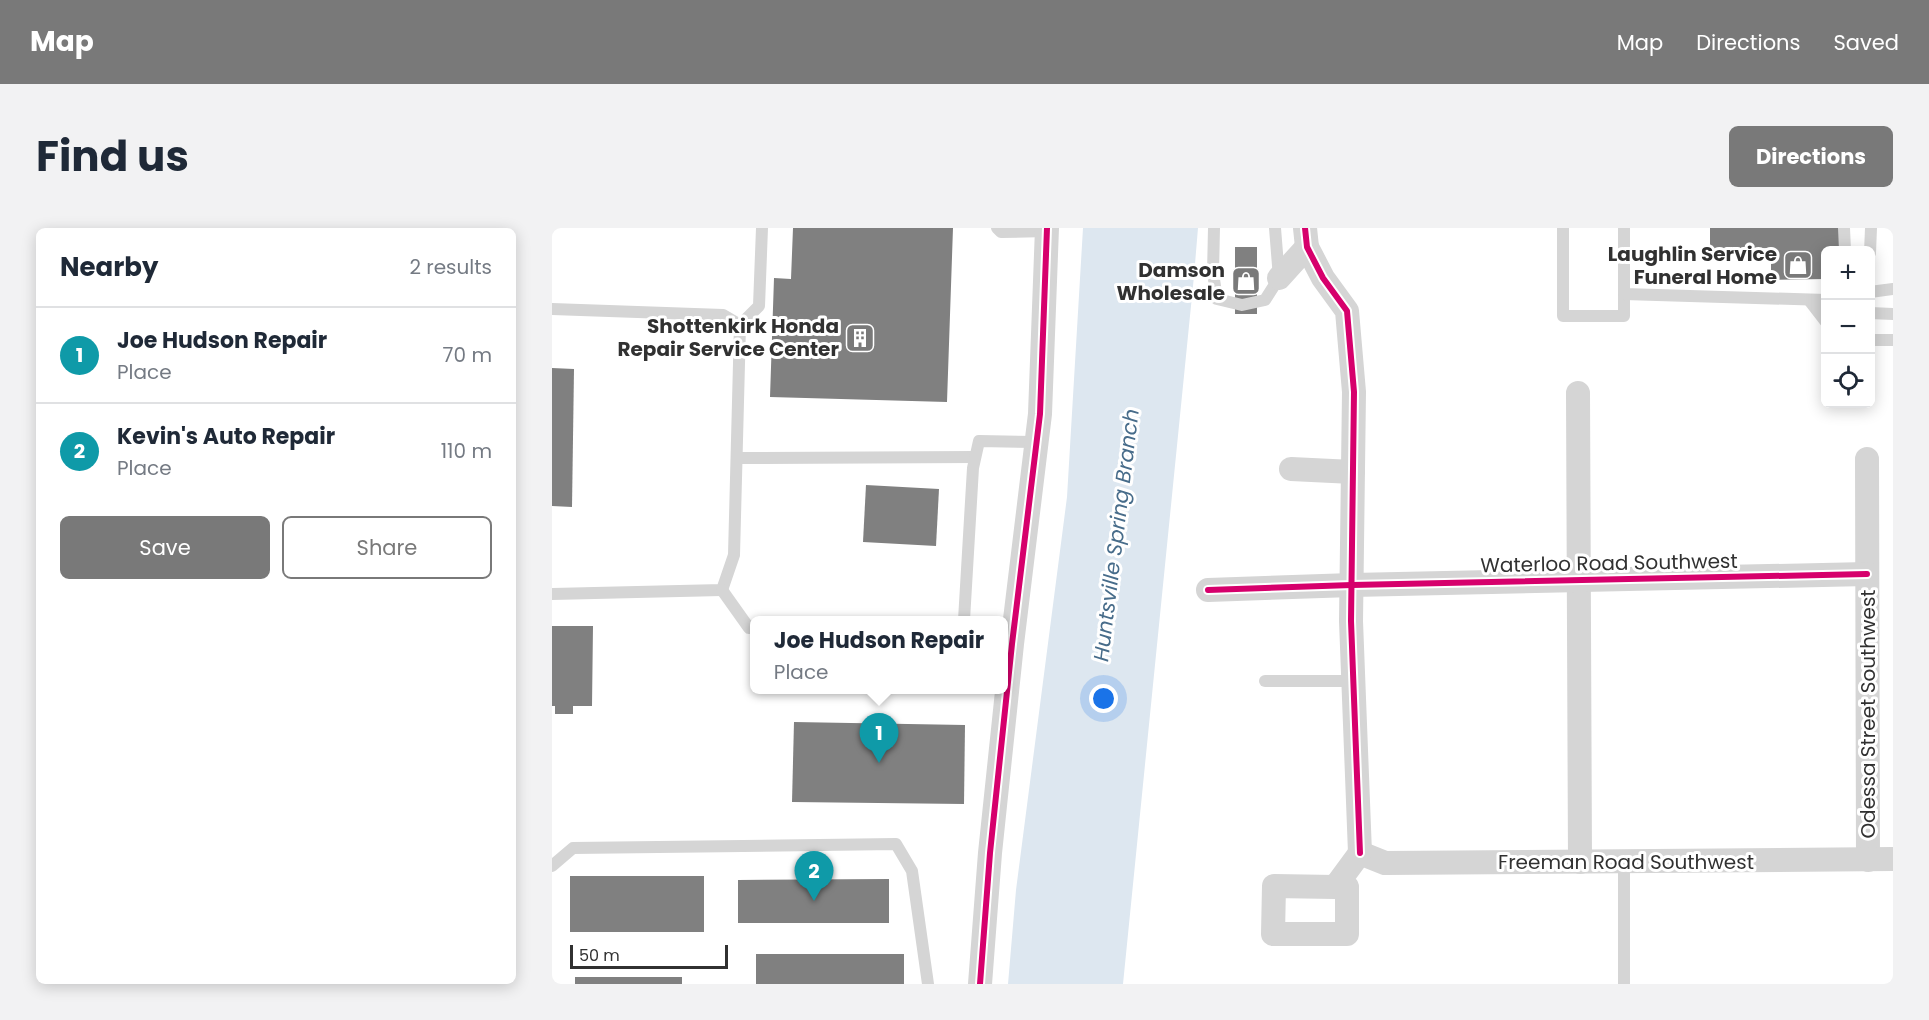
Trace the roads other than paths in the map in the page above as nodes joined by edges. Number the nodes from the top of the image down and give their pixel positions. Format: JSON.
{"nodes":[{"id":1,"x":762,"y":228,"type":"edge"},
{"id":2,"x":997,"y":228,"type":"edge"},
{"id":3,"x":1214,"y":228,"type":"edge"},
{"id":4,"x":1275,"y":228,"type":"edge"},
{"id":5,"x":1563,"y":228,"type":"edge"},
{"id":6,"x":1624,"y":228,"type":"edge"},
{"id":7,"x":1844,"y":228,"type":"edge"},
{"id":8,"x":1871,"y":228,"type":"edge"},
{"id":9,"x":1047,"y":230,"type":"edge"},
{"id":10,"x":1306,"y":238,"type":"edge"},
{"id":11,"x":1845,"y":246,"type":"edge"},
{"id":12,"x":1870,"y":246,"type":"edge"},
{"id":13,"x":1279,"y":278,"type":"junction"},
{"id":14,"x":1893,"y":290,"type":"edge"},
{"id":15,"x":1875,"y":292,"type":"edge"},
{"id":16,"x":1624,"y":294,"type":"junction"},
{"id":17,"x":1809,"y":300,"type":"junction"},
{"id":18,"x":1821,"y":300,"type":"edge"},
{"id":19,"x":552,"y":309,"type":"edge"},
{"id":20,"x":1875,"y":313,"type":"edge"},
{"id":21,"x":1893,"y":314,"type":"edge"},
{"id":22,"x":1821,"y":316,"type":"edge"},
{"id":23,"x":740,"y":325,"type":"junction"},
{"id":24,"x":1875,"y":340,"type":"edge"},
{"id":25,"x":1893,"y":340,"type":"edge"},
{"id":26,"x":1578,"y":393,"type":"dead end"},
{"id":27,"x":1036,"y":442,"type":"junction"},
{"id":28,"x":975,"y":457,"type":"junction"},
{"id":29,"x":737,"y":458,"type":"junction"},
{"id":30,"x":1867,"y":459,"type":"dead end"},
{"id":31,"x":1290,"y":469,"type":"dead end"},
{"id":32,"x":1353,"y":472,"type":"junction"},
{"id":33,"x":1868,"y":574,"type":"junction"},
{"id":34,"x":1579,"y":580,"type":"junction"},
{"id":35,"x":1352,"y":585,"type":"junction"},
{"id":36,"x":722,"y":590,"type":"junction"},
{"id":37,"x":1208,"y":590,"type":"dead end"},
{"id":38,"x":552,"y":594,"type":"edge"},
{"id":39,"x":964,"y":616,"type":"edge"},
{"id":40,"x":750,"y":628,"type":"edge"},
{"id":41,"x":1265,"y":681,"type":"dead end"},
{"id":42,"x":1354,"y":681,"type":"junction"},
{"id":43,"x":1008,"y":691,"type":"edge"},
{"id":44,"x":1008,"y":694,"type":"edge"},
{"id":45,"x":1360,"y":853,"type":"junction"},
{"id":46,"x":1868,"y":860,"type":"junction"},
{"id":47,"x":1893,"y":860,"type":"edge"},
{"id":48,"x":1580,"y":862,"type":"junction"},
{"id":49,"x":1624,"y":862,"type":"junction"},
{"id":50,"x":552,"y":866,"type":"edge"},
{"id":51,"x":1335,"y":887,"type":"dead end"},
{"id":52,"x":928,"y":984,"type":"edge"},
{"id":53,"x":980,"y":984,"type":"edge"},
{"id":54,"x":1624,"y":984,"type":"edge"}],
"edges":[{"from":1,"to":23,"type":"lane"},
{"from":2,"to":9,"type":"lane"},
{"from":3,"to":13,"type":"lane"},
{"from":4,"to":13,"type":"lane"},
{"from":5,"to":16,"type":"lane"},
{"from":6,"to":16,"type":"lane"},
{"from":7,"to":11,"type":"lane"},
{"from":8,"to":12,"type":"lane"},
{"from":9,"to":27,"type":"street"},
{"from":10,"to":13,"type":"street"},
{"from":10,"to":32,"type":"street"},
{"from":14,"to":15,"type":"lane"},
{"from":16,"to":17,"type":"lane"},
{"from":17,"to":18,"type":"lane"},
{"from":17,"to":22,"type":"lane"},
{"from":19,"to":23,"type":"lane"},
{"from":20,"to":21,"type":"lane"},
{"from":23,"to":29,"type":"lane"},
{"from":24,"to":25,"type":"lane"},
{"from":26,"to":34,"type":"street"},
{"from":27,"to":28,"type":"lane"},
{"from":27,"to":43,"type":"street"},
{"from":28,"to":29,"type":"lane"},
{"from":28,"to":39,"type":"lane"},
{"from":29,"to":36,"type":"lane"},
{"from":30,"to":33,"type":"street","name":"Odessa Street Southwest"},
{"from":31,"to":32,"type":"street"},
{"from":32,"to":35,"type":"street"},
{"from":33,"to":34,"type":"street","name":"Waterloo Road Southwest"},
{"from":33,"to":46,"type":"street","name":"Odessa Street Southwest"},
{"from":34,"to":35,"type":"street","name":"Waterloo Road Southwest"},
{"from":34,"to":48,"type":"street"},
{"from":35,"to":37,"type":"street","name":"Waterloo Road Southwest"},
{"from":35,"to":42,"type":"street"},
{"from":36,"to":38,"type":"lane"},
{"from":36,"to":40,"type":"lane"},
{"from":41,"to":42,"type":"lane"},
{"from":42,"to":45,"type":"street"},
{"from":44,"to":53,"type":"street"},
{"from":45,"to":48,"type":"street","name":"Freeman Road Southwest"},
{"from":45,"to":51,"type":"street"},
{"from":46,"to":47,"type":"street","name":"Freeman Road Southwest"},
{"from":46,"to":49,"type":"street","name":"Freeman Road Southwest"},
{"from":48,"to":49,"type":"street","name":"Freeman Road Southwest"},
{"from":49,"to":54,"type":"lane"},
{"from":50,"to":52,"type":"lane"}]}
